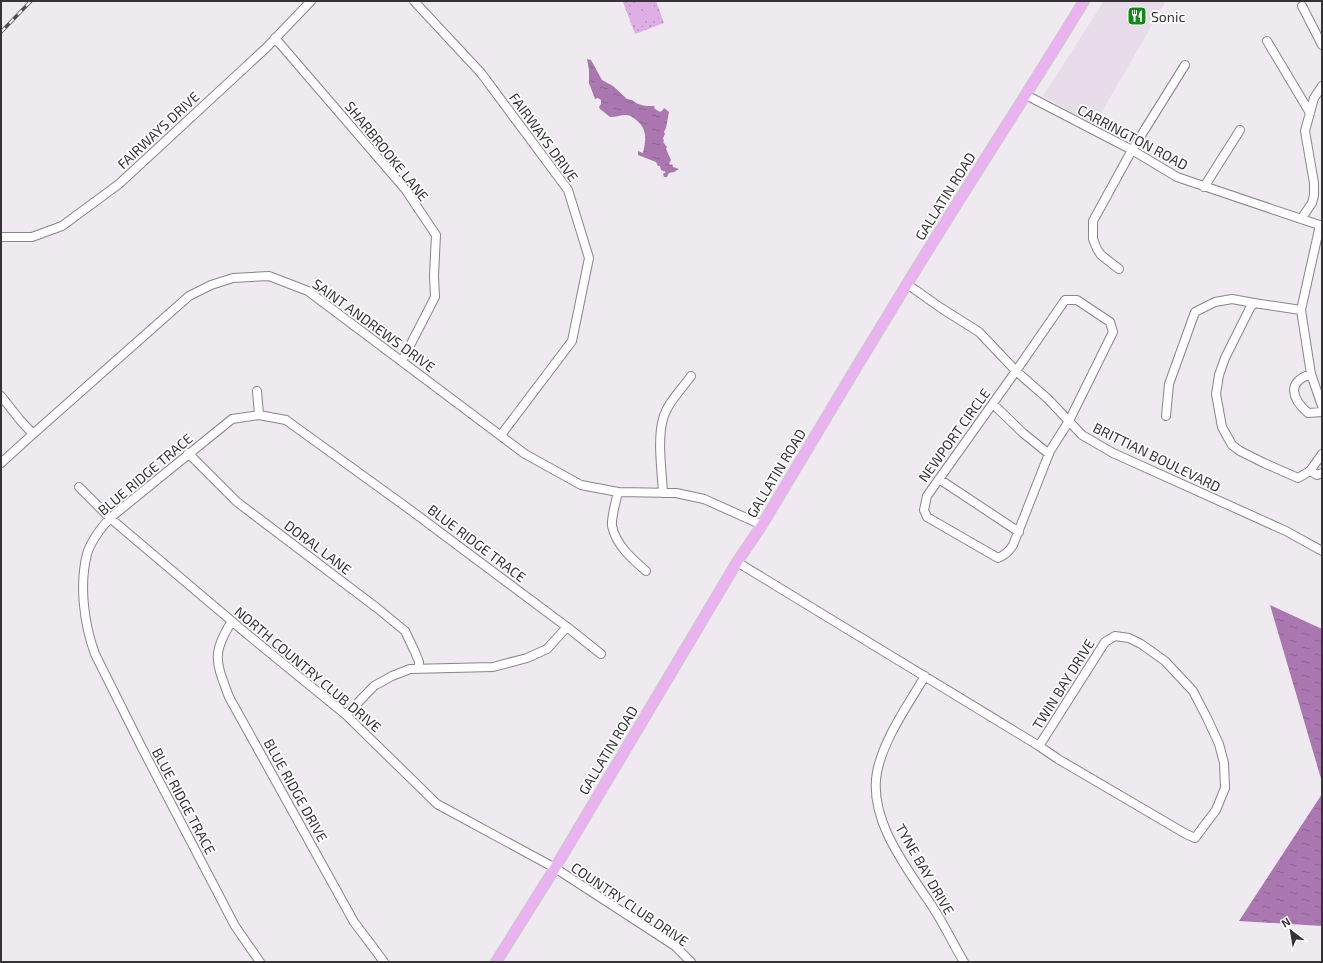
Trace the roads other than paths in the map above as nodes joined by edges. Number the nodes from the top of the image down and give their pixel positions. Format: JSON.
{"nodes":[{"id":1,"x":311,"y":1,"type":"edge"},
{"id":2,"x":414,"y":1,"type":"edge"},
{"id":3,"x":1084,"y":1,"type":"edge"},
{"id":4,"x":1302,"y":6,"type":"dead end"},
{"id":5,"x":276,"y":38,"type":"junction"},
{"id":6,"x":1267,"y":41,"type":"dead end"},
{"id":7,"x":1322,"y":45,"type":"edge"},
{"id":8,"x":1185,"y":65,"type":"dead end"},
{"id":9,"x":1321,"y":88,"type":"edge"},
{"id":10,"x":1026,"y":95,"type":"junction"},
{"id":11,"x":1310,"y":113,"type":"junction"},
{"id":12,"x":1240,"y":130,"type":"dead end"},
{"id":13,"x":1132,"y":150,"type":"junction"},
{"id":14,"x":1204,"y":186,"type":"junction"},
{"id":15,"x":1301,"y":219,"type":"junction"},
{"id":16,"x":1321,"y":225,"type":"edge"},
{"id":17,"x":1,"y":237,"type":"edge"},
{"id":18,"x":1119,"y":269,"type":"dead end"},
{"id":19,"x":907,"y":284,"type":"junction"},
{"id":20,"x":1254,"y":303,"type":"junction"},
{"id":21,"x":1301,"y":310,"type":"junction"},
{"id":22,"x":402,"y":361,"type":"junction"},
{"id":23,"x":1016,"y":371,"type":"junction"},
{"id":24,"x":1311,"y":374,"type":"junction"},
{"id":25,"x":691,"y":376,"type":"dead end"},
{"id":26,"x":257,"y":391,"type":"dead end"},
{"id":27,"x":1,"y":396,"type":"edge"},
{"id":28,"x":993,"y":404,"type":"junction"},
{"id":29,"x":1322,"y":406,"type":"edge"},
{"id":30,"x":1322,"y":412,"type":"edge"},
{"id":31,"x":260,"y":415,"type":"junction"},
{"id":32,"x":1166,"y":416,"type":"dead end"},
{"id":33,"x":1069,"y":421,"type":"junction"},
{"id":34,"x":33,"y":434,"type":"junction"},
{"id":35,"x":501,"y":435,"type":"junction"},
{"id":36,"x":188,"y":453,"type":"junction"},
{"id":37,"x":1048,"y":454,"type":"junction"},
{"id":38,"x":1322,"y":454,"type":"edge"},
{"id":39,"x":1,"y":463,"type":"edge"},
{"id":40,"x":1310,"y":471,"type":"junction"},
{"id":41,"x":1322,"y":473,"type":"edge"},
{"id":42,"x":939,"y":479,"type":"junction"},
{"id":43,"x":79,"y":488,"type":"dead end"},
{"id":44,"x":618,"y":492,"type":"junction"},
{"id":45,"x":662,"y":494,"type":"junction"},
{"id":46,"x":110,"y":518,"type":"junction"},
{"id":47,"x":762,"y":525,"type":"junction"},
{"id":48,"x":1019,"y":532,"type":"junction"},
{"id":49,"x":1322,"y":551,"type":"edge"},
{"id":50,"x":737,"y":562,"type":"junction"},
{"id":51,"x":646,"y":571,"type":"dead end"},
{"id":52,"x":232,"y":622,"type":"junction"},
{"id":53,"x":567,"y":627,"type":"junction"},
{"id":54,"x":601,"y":654,"type":"dead end"},
{"id":55,"x":419,"y":668,"type":"junction"},
{"id":56,"x":925,"y":676,"type":"junction"},
{"id":57,"x":346,"y":715,"type":"junction"},
{"id":58,"x":1039,"y":746,"type":"junction"},
{"id":59,"x":554,"y":868,"type":"junction"},
{"id":60,"x":260,"y":962,"type":"edge"},
{"id":61,"x":383,"y":962,"type":"edge"},
{"id":62,"x":496,"y":962,"type":"edge"},
{"id":63,"x":691,"y":962,"type":"edge"},
{"id":64,"x":964,"y":962,"type":"edge"}],
"edges":[{"from":1,"to":5,"type":"street","name":"FAIRWAYS DRIVE"},
{"from":2,"to":35,"type":"street","name":"FAIRWAYS DRIVE"},
{"from":3,"to":10,"type":"main road","name":"GALLATIN ROAD"},
{"from":4,"to":7,"type":"street"},
{"from":5,"to":17,"type":"street","name":"FAIRWAYS DRIVE"},
{"from":5,"to":22,"type":"street","name":"SHARBROOKE LANE"},
{"from":6,"to":11,"type":"street"},
{"from":8,"to":13,"type":"street"},
{"from":9,"to":11,"type":"street"},
{"from":10,"to":13,"type":"street","name":"CARRINGTON ROAD"},
{"from":10,"to":19,"type":"main road","name":"GALLATIN ROAD"},
{"from":11,"to":15,"type":"street"},
{"from":12,"to":14,"type":"street"},
{"from":13,"to":14,"type":"street","name":"CARRINGTON ROAD"},
{"from":13,"to":18,"type":"street"},
{"from":14,"to":15,"type":"street","name":"CARRINGTON ROAD"},
{"from":15,"to":16,"type":"street","name":"CARRINGTON ROAD"},
{"from":16,"to":21,"type":"street","name":"CARRINGTON ROAD"},
{"from":19,"to":23,"type":"street","name":"BRITTIAN BOULEVARD"},
{"from":19,"to":47,"type":"main road","name":"GALLATIN ROAD"},
{"from":20,"to":21,"type":"street"},
{"from":20,"to":32,"type":"street"},
{"from":20,"to":40,"type":"street"},
{"from":21,"to":24,"type":"street","name":"CARRINGTON ROAD"},
{"from":22,"to":34,"type":"street","name":"SAINT ANDREWS DRIVE"},
{"from":22,"to":35,"type":"street","name":"SAINT ANDREWS DRIVE"},
{"from":23,"to":28,"type":"street","name":"NEWPORT CIRCLE"},
{"from":23,"to":33,"type":"street","name":"BRITTIAN BOULEVARD"},
{"from":23,"to":33,"type":"street","name":"NEWPORT CIRCLE"},
{"from":24,"to":29,"type":"street","name":"CARRINGTON ROAD"},
{"from":24,"to":30,"type":"street"},
{"from":25,"to":45,"type":"street"},
{"from":26,"to":31,"type":"street"},
{"from":27,"to":34,"type":"street"},
{"from":28,"to":37,"type":"street"},
{"from":28,"to":42,"type":"street","name":"NEWPORT CIRCLE"},
{"from":31,"to":36,"type":"street","name":"BLUE RIDGE TRACE"},
{"from":31,"to":53,"type":"street","name":"BLUE RIDGE TRACE"},
{"from":33,"to":37,"type":"street","name":"NEWPORT CIRCLE"},
{"from":33,"to":49,"type":"street","name":"BRITTIAN BOULEVARD"},
{"from":34,"to":39,"type":"street","name":"SAINT ANDREWS DRIVE"},
{"from":35,"to":44,"type":"street","name":"SAINT ANDREWS DRIVE"},
{"from":36,"to":46,"type":"street","name":"BLUE RIDGE TRACE"},
{"from":36,"to":55,"type":"street","name":"DORAL LANE"},
{"from":37,"to":48,"type":"street","name":"NEWPORT CIRCLE"},
{"from":38,"to":40,"type":"street"},
{"from":40,"to":41,"type":"street"},
{"from":42,"to":48,"type":"street"},
{"from":42,"to":48,"type":"street","name":"NEWPORT CIRCLE"},
{"from":43,"to":46,"type":"street","name":"NORTH COUNTRY CLUB DRIVE"},
{"from":44,"to":45,"type":"street","name":"SAINT ANDREWS DRIVE"},
{"from":44,"to":51,"type":"street"},
{"from":45,"to":47,"type":"street","name":"SAINT ANDREWS DRIVE"},
{"from":46,"to":52,"type":"street","name":"NORTH COUNTRY CLUB DRIVE"},
{"from":46,"to":60,"type":"street","name":"BLUE RIDGE TRACE"},
{"from":47,"to":50,"type":"main road","name":"GALLATIN ROAD"},
{"from":50,"to":56,"type":"street"},
{"from":50,"to":59,"type":"main road","name":"GALLATIN ROAD"},
{"from":52,"to":57,"type":"street","name":"NORTH COUNTRY CLUB DRIVE"},
{"from":52,"to":61,"type":"street","name":"BLUE RIDGE DRIVE"},
{"from":53,"to":54,"type":"street","name":"BLUE RIDGE TRACE"},
{"from":53,"to":55,"type":"street"},
{"from":55,"to":57,"type":"street"},
{"from":56,"to":58,"type":"street"},
{"from":56,"to":64,"type":"street","name":"TYNE BAY DRIVE"},
{"from":57,"to":59,"type":"street","name":"NORTH COUNTRY CLUB DRIVE"},
{"from":58,"to":58,"type":"street","name":"TWIN BAY DRIVE"},
{"from":59,"to":62,"type":"main road","name":"GALLATIN ROAD"},
{"from":59,"to":63,"type":"street","name":"COUNTRY CLUB DRIVE"}]}
